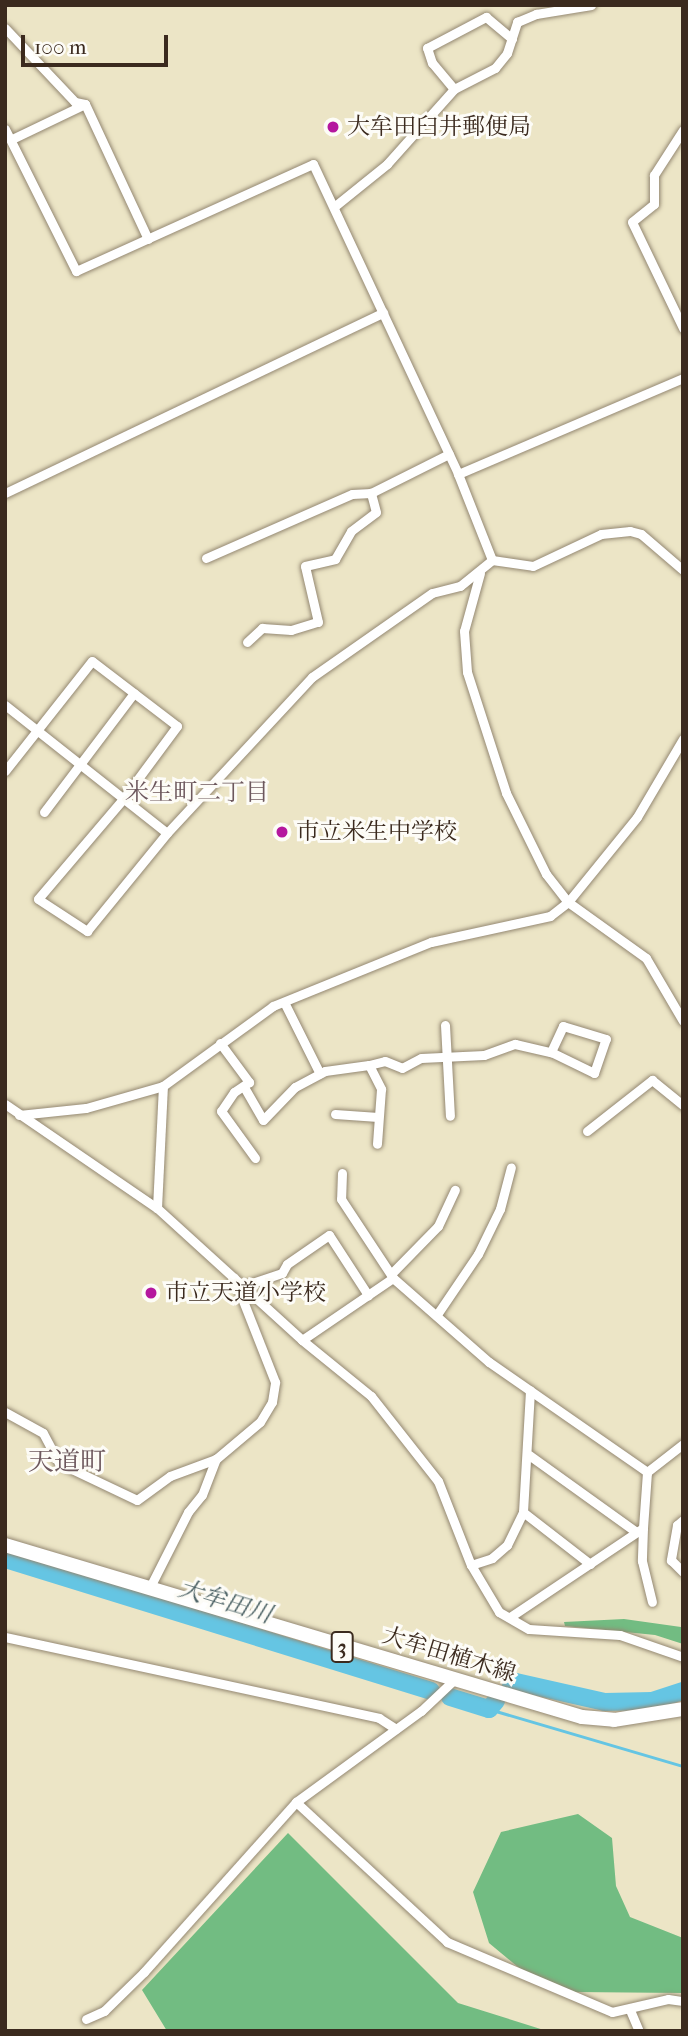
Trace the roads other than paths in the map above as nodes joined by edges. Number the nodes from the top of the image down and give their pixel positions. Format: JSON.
{"nodes":[{"id":1,"x":591,"y":5,"type":"edge"},
{"id":2,"x":551,"y":9,"type":"edge"},
{"id":3,"x":5,"y":28,"type":"edge"},
{"id":4,"x":512,"y":39,"type":"junction"},
{"id":5,"x":454,"y":89,"type":"junction"},
{"id":6,"x":85,"y":104,"type":"junction"},
{"id":7,"x":5,"y":129,"type":"edge"},
{"id":8,"x":683,"y":130,"type":"edge"},
{"id":9,"x":12,"y":139,"type":"junction"},
{"id":10,"x":335,"y":206,"type":"junction"},
{"id":11,"x":148,"y":239,"type":"junction"},
{"id":12,"x":383,"y":313,"type":"junction"},
{"id":13,"x":683,"y":328,"type":"edge"},
{"id":14,"x":683,"y":378,"type":"edge"},
{"id":15,"x":449,"y":454,"type":"junction"},
{"id":16,"x":458,"y":474,"type":"junction"},
{"id":17,"x":5,"y":493,"type":"edge"},
{"id":18,"x":371,"y":493,"type":"junction"},
{"id":19,"x":206,"y":558,"type":"dead end"},
{"id":20,"x":492,"y":560,"type":"junction"},
{"id":21,"x":683,"y":570,"type":"edge"},
{"id":22,"x":480,"y":573,"type":"junction"},
{"id":23,"x":247,"y":642,"type":"dead end"},
{"id":24,"x":134,"y":693,"type":"junction"},
{"id":25,"x":5,"y":705,"type":"edge"},
{"id":26,"x":38,"y":730,"type":"junction"},
{"id":27,"x":683,"y":739,"type":"edge"},
{"id":28,"x":81,"y":765,"type":"junction"},
{"id":29,"x":5,"y":771,"type":"edge"},
{"id":30,"x":123,"y":799,"type":"junction"},
{"id":31,"x":44,"y":812,"type":"dead end"},
{"id":32,"x":167,"y":833,"type":"junction"},
{"id":33,"x":568,"y":902,"type":"junction"},
{"id":34,"x":284,"y":1002,"type":"junction"},
{"id":35,"x":683,"y":1021,"type":"edge"},
{"id":36,"x":445,"y":1025,"type":"dead end"},
{"id":37,"x":220,"y":1043,"type":"junction"},
{"id":38,"x":551,"y":1052,"type":"junction"},
{"id":39,"x":446,"y":1056,"type":"junction"},
{"id":40,"x":369,"y":1065,"type":"junction"},
{"id":41,"x":320,"y":1074,"type":"junction"},
{"id":42,"x":163,"y":1086,"type":"junction"},
{"id":43,"x":244,"y":1087,"type":"junction"},
{"id":44,"x":5,"y":1104,"type":"edge"},
{"id":45,"x":683,"y":1105,"type":"edge"},
{"id":46,"x":335,"y":1114,"type":"dead end"},
{"id":47,"x":19,"y":1115,"type":"junction"},
{"id":48,"x":450,"y":1116,"type":"dead end"},
{"id":49,"x":378,"y":1117,"type":"junction"},
{"id":50,"x":587,"y":1131,"type":"dead end"},
{"id":51,"x":377,"y":1144,"type":"dead end"},
{"id":52,"x":255,"y":1158,"type":"dead end"},
{"id":53,"x":511,"y":1167,"type":"dead end"},
{"id":54,"x":342,"y":1173,"type":"dead end"},
{"id":55,"x":455,"y":1190,"type":"dead end"},
{"id":56,"x":157,"y":1208,"type":"junction"},
{"id":57,"x":392,"y":1276,"type":"junction"},
{"id":58,"x":233,"y":1278,"type":"junction"},
{"id":59,"x":243,"y":1286,"type":"junction"},
{"id":60,"x":368,"y":1295,"type":"junction"},
{"id":61,"x":438,"y":1313,"type":"junction"},
{"id":62,"x":302,"y":1340,"type":"junction"},
{"id":63,"x":530,"y":1390,"type":"junction"},
{"id":64,"x":5,"y":1412,"type":"edge"},
{"id":65,"x":683,"y":1444,"type":"edge"},
{"id":66,"x":529,"y":1455,"type":"junction"},
{"id":67,"x":216,"y":1459,"type":"junction"},
{"id":68,"x":647,"y":1472,"type":"junction"},
{"id":69,"x":523,"y":1512,"type":"junction"},
{"id":70,"x":683,"y":1520,"type":"edge"},
{"id":71,"x":640,"y":1530,"type":"junction"},
{"id":72,"x":5,"y":1545,"type":"edge"},
{"id":73,"x":590,"y":1564,"type":"junction"},
{"id":74,"x":471,"y":1565,"type":"junction"},
{"id":75,"x":683,"y":1572,"type":"edge"},
{"id":76,"x":149,"y":1589,"type":"junction"},
{"id":77,"x":652,"y":1602,"type":"dead end"},
{"id":78,"x":510,"y":1617,"type":"junction"},
{"id":79,"x":5,"y":1637,"type":"edge"},
{"id":80,"x":683,"y":1657,"type":"edge"},
{"id":81,"x":456,"y":1678,"type":"junction"},
{"id":82,"x":683,"y":1709,"type":"edge"},
{"id":83,"x":396,"y":1729,"type":"junction"},
{"id":84,"x":296,"y":1802,"type":"junction"},
{"id":85,"x":683,"y":2001,"type":"edge"},
{"id":86,"x":630,"y":2010,"type":"junction"},
{"id":87,"x":86,"y":2019,"type":"dead end"},
{"id":88,"x":639,"y":2031,"type":"edge"}],
"edges":[{"from":1,"to":2,"type":"street"},
{"from":2,"to":4,"type":"street"},
{"from":3,"to":6,"type":"street"},
{"from":4,"to":5,"type":"street"},
{"from":4,"to":5,"type":"street"},
{"from":5,"to":10,"type":"street"},
{"from":6,"to":9,"type":"street"},
{"from":6,"to":11,"type":"street"},
{"from":7,"to":9,"type":"street"},
{"from":8,"to":13,"type":"street"},
{"from":9,"to":11,"type":"street"},
{"from":10,"to":11,"type":"street"},
{"from":10,"to":12,"type":"street"},
{"from":12,"to":15,"type":"street"},
{"from":12,"to":17,"type":"street"},
{"from":14,"to":16,"type":"street"},
{"from":15,"to":16,"type":"street"},
{"from":15,"to":18,"type":"street"},
{"from":16,"to":20,"type":"street"},
{"from":18,"to":19,"type":"street"},
{"from":18,"to":23,"type":"street"},
{"from":20,"to":21,"type":"street"},
{"from":20,"to":22,"type":"street"},
{"from":22,"to":32,"type":"street"},
{"from":22,"to":33,"type":"street"},
{"from":24,"to":26,"type":"street"},
{"from":24,"to":28,"type":"street"},
{"from":24,"to":30,"type":"street"},
{"from":25,"to":26,"type":"street"},
{"from":26,"to":28,"type":"street"},
{"from":26,"to":29,"type":"street"},
{"from":27,"to":33,"type":"street"},
{"from":28,"to":30,"type":"street"},
{"from":28,"to":31,"type":"street"},
{"from":30,"to":32,"type":"street"},
{"from":30,"to":32,"type":"street"},
{"from":33,"to":34,"type":"street"},
{"from":33,"to":35,"type":"street"},
{"from":34,"to":37,"type":"street"},
{"from":34,"to":41,"type":"street"},
{"from":36,"to":39,"type":"street"},
{"from":37,"to":42,"type":"street"},
{"from":37,"to":43,"type":"street"},
{"from":38,"to":38,"type":"street"},
{"from":38,"to":39,"type":"street"},
{"from":39,"to":40,"type":"street"},
{"from":39,"to":48,"type":"street"},
{"from":40,"to":41,"type":"street"},
{"from":40,"to":49,"type":"street"},
{"from":41,"to":43,"type":"street"},
{"from":42,"to":47,"type":"street"},
{"from":42,"to":56,"type":"street"},
{"from":43,"to":52,"type":"street"},
{"from":44,"to":47,"type":"street"},
{"from":45,"to":50,"type":"street"},
{"from":46,"to":49,"type":"street"},
{"from":47,"to":56,"type":"street"},
{"from":49,"to":51,"type":"street"},
{"from":53,"to":61,"type":"street"},
{"from":54,"to":57,"type":"street"},
{"from":55,"to":57,"type":"street"},
{"from":56,"to":58,"type":"street"},
{"from":57,"to":60,"type":"street"},
{"from":57,"to":61,"type":"street"},
{"from":58,"to":59,"type":"street"},
{"from":58,"to":67,"type":"street"},
{"from":59,"to":60,"type":"street"},
{"from":59,"to":62,"type":"street"},
{"from":60,"to":62,"type":"street"},
{"from":61,"to":63,"type":"street"},
{"from":62,"to":74,"type":"street"},
{"from":63,"to":66,"type":"street"},
{"from":63,"to":68,"type":"street"},
{"from":64,"to":67,"type":"street"},
{"from":65,"to":68,"type":"street"},
{"from":66,"to":69,"type":"street"},
{"from":66,"to":71,"type":"street"},
{"from":67,"to":76,"type":"street"},
{"from":68,"to":71,"type":"street"},
{"from":69,"to":73,"type":"street"},
{"from":69,"to":74,"type":"street"},
{"from":70,"to":75,"type":"street"},
{"from":71,"to":73,"type":"street"},
{"from":71,"to":77,"type":"street"},
{"from":72,"to":76,"type":"main road","name":"大牟田植木線","number":"3"},
{"from":73,"to":78,"type":"street"},
{"from":74,"to":78,"type":"street"},
{"from":76,"to":81,"type":"main road","name":"大牟田植木線","number":"3"},
{"from":78,"to":80,"type":"street"},
{"from":79,"to":83,"type":"street"},
{"from":81,"to":82,"type":"main road","name":"大牟田植木線","number":"3"},
{"from":81,"to":83,"type":"street"},
{"from":83,"to":84,"type":"street"},
{"from":84,"to":86,"type":"street"},
{"from":84,"to":87,"type":"street"},
{"from":85,"to":86,"type":"street"},
{"from":86,"to":88,"type":"street"}]}
